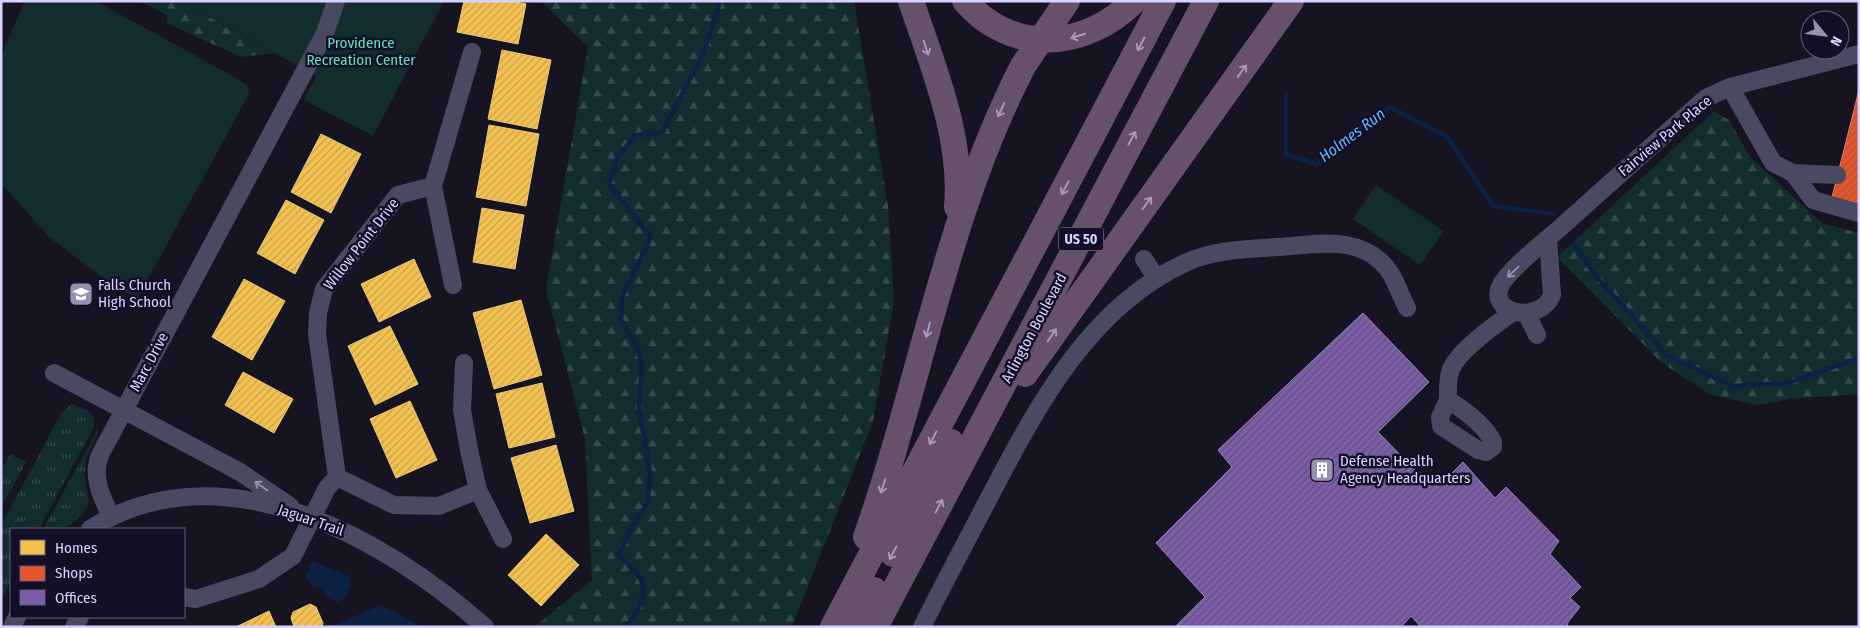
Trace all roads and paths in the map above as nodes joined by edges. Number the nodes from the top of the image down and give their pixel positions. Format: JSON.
{"nodes":[{"id":1,"x":336,"y":1,"type":"edge"},
{"id":2,"x":911,"y":1,"type":"edge"},
{"id":3,"x":965,"y":1,"type":"edge"},
{"id":4,"x":1068,"y":1,"type":"edge"},
{"id":5,"x":1134,"y":1,"type":"edge"},
{"id":6,"x":1163,"y":1,"type":"edge"},
{"id":7,"x":1206,"y":1,"type":"edge"},
{"id":8,"x":1291,"y":1,"type":"edge"},
{"id":9,"x":472,"y":52,"type":"dead end"},
{"id":10,"x":1859,"y":54,"type":"edge"},
{"id":11,"x":1730,"y":87,"type":"junction"},
{"id":12,"x":1793,"y":173,"type":"junction"},
{"id":13,"x":1836,"y":175,"type":"dead end"},
{"id":14,"x":433,"y":186,"type":"junction"},
{"id":15,"x":1859,"y":213,"type":"edge"},
{"id":16,"x":954,"y":236,"type":"junction"},
{"id":17,"x":1548,"y":238,"type":"junction"},
{"id":18,"x":1144,"y":259,"type":"dead end"},
{"id":19,"x":1156,"y":279,"type":"junction"},
{"id":20,"x":454,"y":285,"type":"dead end"},
{"id":21,"x":1406,"y":308,"type":"dead end"},
{"id":22,"x":1520,"y":312,"type":"junction"},
{"id":23,"x":1537,"y":335,"type":"dead end"},
{"id":24,"x":980,"y":348,"type":"junction"},
{"id":25,"x":464,"y":363,"type":"dead end"},
{"id":26,"x":54,"y":373,"type":"dead end"},
{"id":27,"x":1448,"y":400,"type":"dead end"},
{"id":28,"x":124,"y":410,"type":"junction"},
{"id":29,"x":955,"y":476,"type":"junction"},
{"id":30,"x":337,"y":477,"type":"junction"},
{"id":31,"x":478,"y":490,"type":"junction"},
{"id":32,"x":307,"y":516,"type":"junction"},
{"id":33,"x":111,"y":517,"type":"junction"},
{"id":34,"x":92,"y":528,"type":"edge"},
{"id":35,"x":503,"y":540,"type":"dead end"},
{"id":36,"x":185,"y":597,"type":"edge"},
{"id":37,"x":485,"y":627,"type":"edge"},
{"id":38,"x":831,"y":627,"type":"edge"},
{"id":39,"x":854,"y":627,"type":"edge"},
{"id":40,"x":875,"y":627,"type":"edge"},
{"id":41,"x":922,"y":627,"type":"edge"}],
"edges":[{"from":1,"to":28,"type":"street","name":"Marc Drive"},
{"from":2,"to":16,"type":"highway","one_way":true},
{"from":5,"to":3,"type":"highway","one_way":true},
{"from":4,"to":16,"type":"highway","one_way":true,"bridge":true},
{"from":6,"to":24,"type":"highway","number":"US 50","one_way":true},
{"from":29,"to":7,"type":"highway","name":"Arlington Boulevard","number":"US 50","one_way":true},
{"from":29,"to":8,"type":"highway","one_way":true},
{"from":9,"to":14,"type":"street"},
{"from":10,"to":11,"type":"street","name":"Fairview Park Place"},
{"from":11,"to":12,"type":"street"},
{"from":11,"to":17,"type":"street","name":"Fairview Park Place"},
{"from":12,"to":13,"type":"street"},
{"from":12,"to":15,"type":"street"},
{"from":14,"to":20,"type":"street"},
{"from":14,"to":30,"type":"street","name":"Willow Point Drive"},
{"from":16,"to":38,"type":"highway","one_way":true},
{"from":17,"to":22,"type":"street"},
{"from":17,"to":22,"type":"street","name":"Fairview Park Place","one_way":true},
{"from":18,"to":19,"type":"street"},
{"from":19,"to":21,"type":"street"},
{"from":19,"to":41,"type":"street"},
{"from":22,"to":23,"type":"street"},
{"from":22,"to":27,"type":"street"},
{"from":24,"to":38,"type":"highway","number":"US 50","one_way":true},
{"from":24,"to":39,"type":"highway","one_way":true},
{"from":25,"to":31,"type":"street"},
{"from":26,"to":28,"type":"street"},
{"from":32,"to":28,"type":"street","one_way":true},
{"from":28,"to":33,"type":"street","name":"Marc Drive"},
{"from":40,"to":29,"type":"highway","name":"Arlington Boulevard","number":"US 50","one_way":true},
{"from":30,"to":31,"type":"street"},
{"from":30,"to":32,"type":"street"},
{"from":31,"to":35,"type":"street"},
{"from":32,"to":33,"type":"street","name":"Jaguar Trail"},
{"from":32,"to":36,"type":"street"},
{"from":32,"to":37,"type":"street","name":"Jaguar Trail"},
{"from":33,"to":34,"type":"street"}]}
